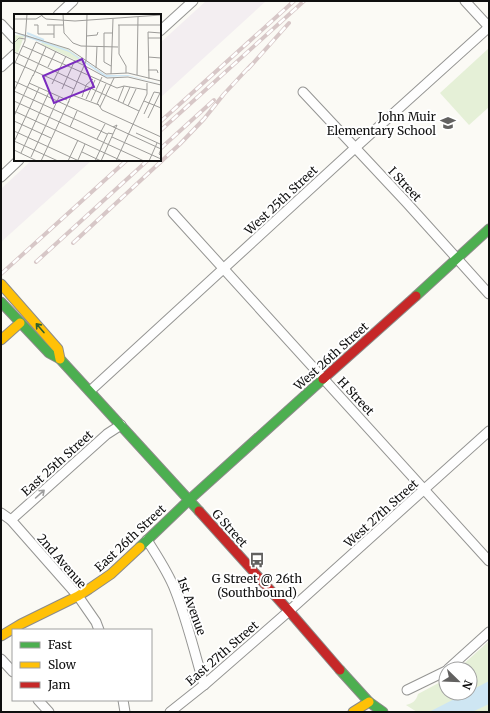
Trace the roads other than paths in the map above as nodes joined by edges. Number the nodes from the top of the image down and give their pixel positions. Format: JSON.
{"nodes":[{"id":1,"x":73,"y":1,"type":"edge"},
{"id":2,"x":193,"y":1,"type":"edge"},
{"id":3,"x":465,"y":1,"type":"edge"},
{"id":4,"x":59,"y":14,"type":"edge"},
{"id":5,"x":1,"y":24,"type":"edge"},
{"id":6,"x":489,"y":27,"type":"edge"},
{"id":7,"x":161,"y":30,"type":"edge"},
{"id":8,"x":14,"y":38,"type":"edge"},
{"id":9,"x":14,"y":55,"type":"edge"},
{"id":10,"x":1,"y":67,"type":"edge"},
{"id":11,"x":303,"y":92,"type":"dead end"},
{"id":12,"x":355,"y":148,"type":"junction"},
{"id":13,"x":18,"y":161,"type":"edge"},
{"id":14,"x":1,"y":177,"type":"edge"},
{"id":15,"x":173,"y":213,"type":"dead end"},
{"id":16,"x":489,"y":229,"type":"edge"},
{"id":17,"x":456,"y":258,"type":"junction"},
{"id":18,"x":224,"y":269,"type":"junction"},
{"id":19,"x":1,"y":284,"type":"edge"},
{"id":20,"x":489,"y":294,"type":"edge"},
{"id":21,"x":1,"y":302,"type":"edge"},
{"id":22,"x":20,"y":323,"type":"junction"},
{"id":23,"x":1,"y":340,"type":"edge"},
{"id":24,"x":60,"y":359,"type":"junction"},
{"id":25,"x":324,"y":379,"type":"junction"},
{"id":26,"x":90,"y":391,"type":"junction"},
{"id":27,"x":121,"y":425,"type":"junction"},
{"id":28,"x":489,"y":431,"type":"edge"},
{"id":29,"x":424,"y":490,"type":"junction"},
{"id":30,"x":189,"y":500,"type":"junction"},
{"id":31,"x":1,"y":513,"type":"edge"},
{"id":32,"x":11,"y":520,"type":"junction"},
{"id":33,"x":147,"y":540,"type":"junction"},
{"id":34,"x":489,"y":560,"type":"edge"},
{"id":35,"x":78,"y":596,"type":"junction"},
{"id":36,"x":289,"y":611,"type":"junction"},
{"id":37,"x":12,"y":629,"type":"edge"},
{"id":38,"x":13,"y":629,"type":"edge"},
{"id":39,"x":99,"y":629,"type":"edge"},
{"id":40,"x":489,"y":632,"type":"edge"},
{"id":41,"x":1,"y":636,"type":"edge"},
{"id":42,"x":1,"y":659,"type":"edge"},
{"id":43,"x":457,"y":661,"type":"edge"},
{"id":44,"x":12,"y":671,"type":"edge"},
{"id":45,"x":438,"y":675,"type":"edge"},
{"id":46,"x":204,"y":685,"type":"junction"},
{"id":47,"x":408,"y":690,"type":"dead end"},
{"id":48,"x":39,"y":701,"type":"edge"},
{"id":49,"x":122,"y":701,"type":"edge"},
{"id":50,"x":369,"y":702,"type":"junction"},
{"id":51,"x":49,"y":712,"type":"edge"},
{"id":52,"x":125,"y":712,"type":"edge"},
{"id":53,"x":170,"y":712,"type":"edge"},
{"id":54,"x":353,"y":712,"type":"edge"},
{"id":55,"x":383,"y":712,"type":"edge"}],
"edges":[{"from":1,"to":4,"type":"street"},
{"from":2,"to":7,"type":"street"},
{"from":3,"to":6,"type":"street"},
{"from":5,"to":8,"type":"street"},
{"from":6,"to":12,"type":"street","name":"West 25th Street"},
{"from":9,"to":10,"type":"street"},
{"from":11,"to":12,"type":"street","name":"I Street"},
{"from":12,"to":17,"type":"street","name":"I Street"},
{"from":12,"to":18,"type":"street","name":"West 25th Street"},
{"from":13,"to":14,"type":"street"},
{"from":15,"to":18,"type":"street","name":"H Street"},
{"from":16,"to":17,"type":"street","name":"West 26th Street"},
{"from":17,"to":20,"type":"street","name":"I Street"},
{"from":17,"to":25,"type":"street","name":"West 26th Street"},
{"from":18,"to":25,"type":"street","name":"H Street"},
{"from":18,"to":26,"type":"street","name":"West 25th Street"},
{"from":24,"to":19,"type":"street","name":"G Street","one_way":true},
{"from":21,"to":22,"type":"street","name":"G Street"},
{"from":22,"to":23,"type":"street"},
{"from":22,"to":24,"type":"street","name":"G Street"},
{"from":24,"to":26,"type":"street","name":"G Street"},
{"from":25,"to":29,"type":"street","name":"H Street"},
{"from":25,"to":30,"type":"street","name":"West 26th Street"},
{"from":26,"to":27,"type":"street","name":"G Street"},
{"from":27,"to":30,"type":"street","name":"G Street"},
{"from":32,"to":27,"type":"street","name":"East 25th Street","one_way":true},
{"from":28,"to":29,"type":"street","name":"West 27th Street"},
{"from":29,"to":34,"type":"street","name":"H Street"},
{"from":29,"to":36,"type":"street","name":"West 27th Street"},
{"from":30,"to":33,"type":"street","name":"East 26th Street"},
{"from":30,"to":36,"type":"street","name":"G Street"},
{"from":31,"to":32,"type":"street","name":"2nd Avenue"},
{"from":32,"to":35,"type":"street","name":"2nd Avenue"},
{"from":33,"to":35,"type":"street","name":"East 26th Street"},
{"from":33,"to":46,"type":"street","name":"1st Avenue"},
{"from":35,"to":38,"type":"street","name":"East 26th Street"},
{"from":35,"to":39,"type":"street","name":"2nd Avenue"},
{"from":36,"to":46,"type":"street","name":"East 27th Street"},
{"from":36,"to":50,"type":"street","name":"G Street"},
{"from":37,"to":41,"type":"street","name":"East 26th Street"},
{"from":40,"to":43,"type":"street"},
{"from":42,"to":44,"type":"street"},
{"from":45,"to":47,"type":"street"},
{"from":46,"to":53,"type":"street","name":"East 27th Street"},
{"from":48,"to":51,"type":"street"},
{"from":49,"to":52,"type":"street"},
{"from":50,"to":54,"type":"street"},
{"from":50,"to":55,"type":"street","name":"G Street"}]}
